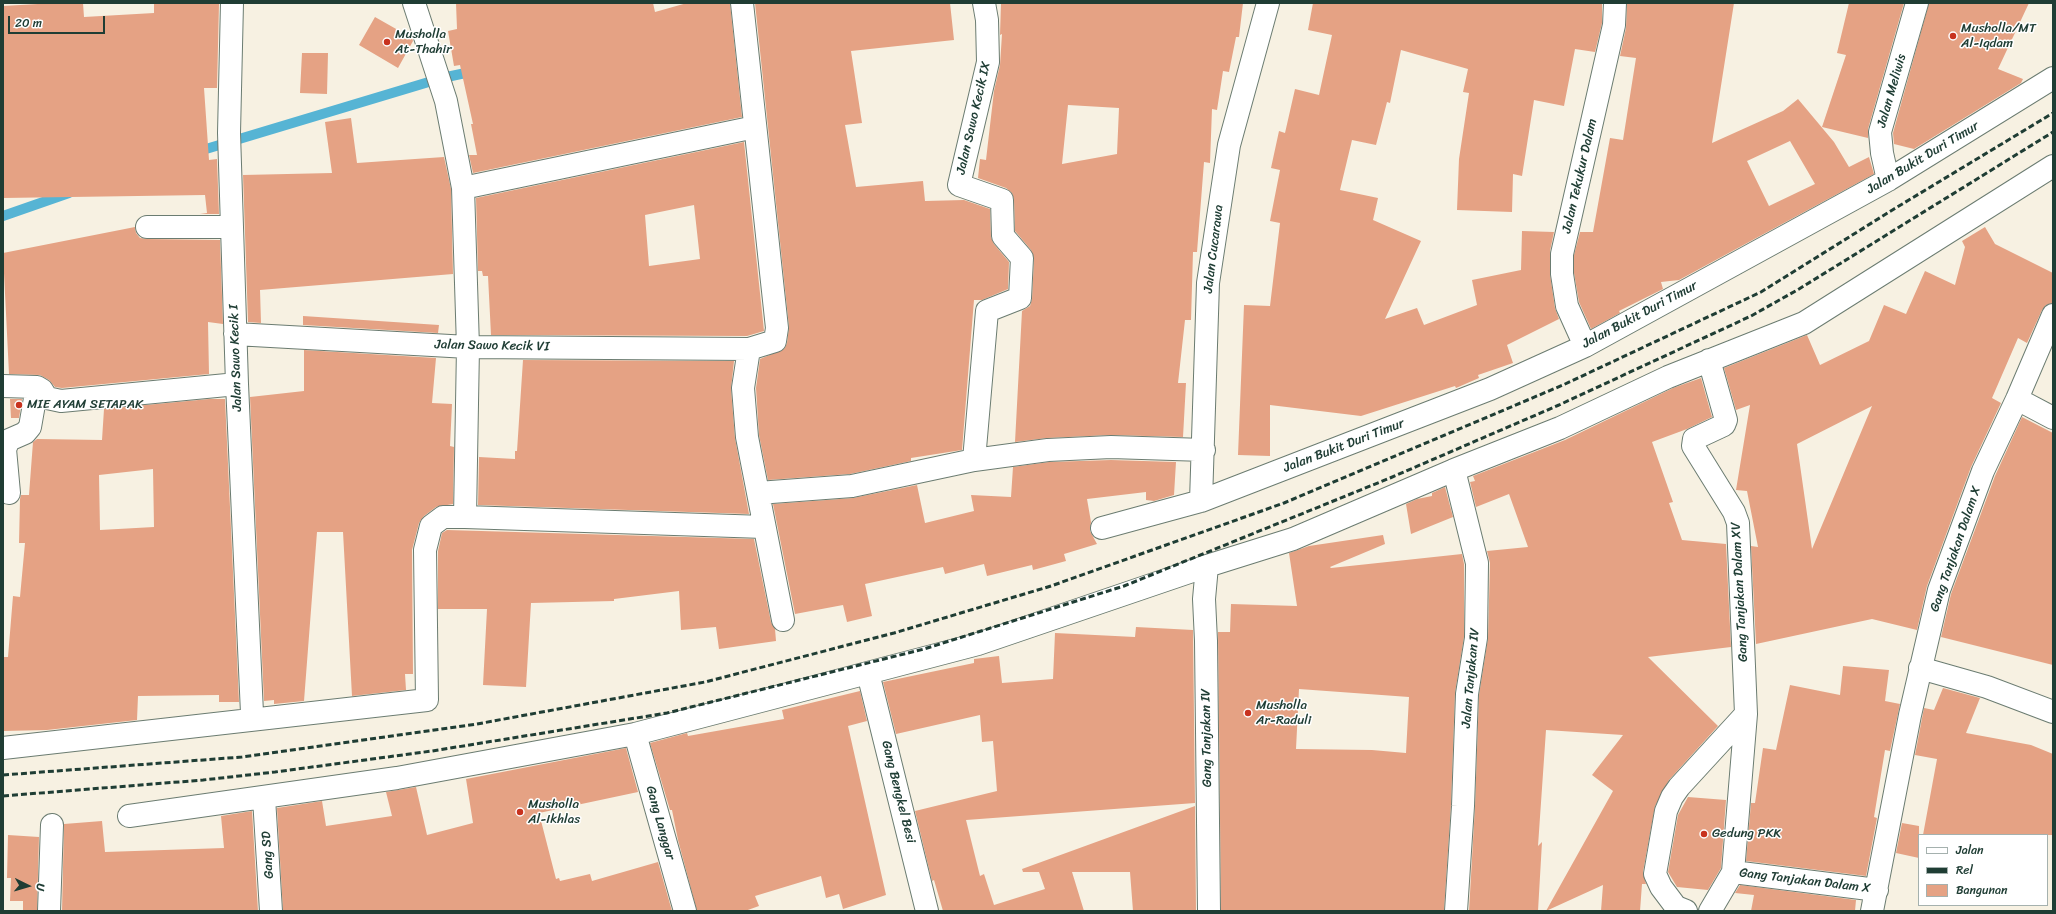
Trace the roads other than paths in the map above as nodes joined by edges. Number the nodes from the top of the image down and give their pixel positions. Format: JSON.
{"nodes":[{"id":1,"x":232,"y":3,"type":"edge"},
{"id":2,"x":414,"y":3,"type":"edge"},
{"id":3,"x":742,"y":3,"type":"edge"},
{"id":4,"x":984,"y":3,"type":"edge"},
{"id":5,"x":1268,"y":3,"type":"edge"},
{"id":6,"x":1615,"y":3,"type":"edge"},
{"id":7,"x":1917,"y":3,"type":"edge"},
{"id":8,"x":2053,"y":78,"type":"edge"},
{"id":9,"x":755,"y":127,"type":"junction"},
{"id":10,"x":2053,"y":166,"type":"edge"},
{"id":11,"x":1888,"y":180,"type":"junction"},
{"id":12,"x":463,"y":188,"type":"junction"},
{"id":13,"x":146,"y":227,"type":"dead end"},
{"id":14,"x":232,"y":227,"type":"junction"},
{"id":15,"x":2053,"y":314,"type":"edge"},
{"id":16,"x":235,"y":334,"type":"junction"},
{"id":17,"x":1585,"y":346,"type":"junction"},
{"id":18,"x":468,"y":347,"type":"junction"},
{"id":19,"x":749,"y":349,"type":"junction"},
{"id":20,"x":1709,"y":360,"type":"junction"},
{"id":21,"x":237,"y":384,"type":"junction"},
{"id":22,"x":3,"y":386,"type":"edge"},
{"id":23,"x":37,"y":387,"type":"junction"},
{"id":24,"x":2017,"y":399,"type":"junction"},
{"id":25,"x":2053,"y":418,"type":"edge"},
{"id":26,"x":1204,"y":450,"type":"junction"},
{"id":27,"x":974,"y":460,"type":"junction"},
{"id":28,"x":1454,"y":470,"type":"junction"},
{"id":29,"x":9,"y":493,"type":"dead end"},
{"id":30,"x":758,"y":493,"type":"junction"},
{"id":31,"x":1201,"y":501,"type":"junction"},
{"id":32,"x":465,"y":517,"type":"junction"},
{"id":33,"x":764,"y":527,"type":"junction"},
{"id":34,"x":1102,"y":528,"type":"dead end"},
{"id":35,"x":1207,"y":566,"type":"junction"},
{"id":36,"x":783,"y":620,"type":"dead end"},
{"id":37,"x":1920,"y":668,"type":"junction"},
{"id":38,"x":868,"y":673,"type":"junction"},
{"id":39,"x":2053,"y":712,"type":"edge"},
{"id":40,"x":252,"y":713,"type":"dead end"},
{"id":41,"x":1746,"y":714,"type":"junction"},
{"id":42,"x":635,"y":734,"type":"junction"},
{"id":43,"x":3,"y":748,"type":"edge"},
{"id":44,"x":264,"y":798,"type":"junction"},
{"id":45,"x":129,"y":816,"type":"dead end"},
{"id":46,"x":52,"y":825,"type":"dead end"},
{"id":47,"x":1733,"y":872,"type":"junction"},
{"id":48,"x":1877,"y":890,"type":"junction"},
{"id":49,"x":49,"y":911,"type":"edge"},
{"id":50,"x":271,"y":911,"type":"edge"},
{"id":51,"x":685,"y":911,"type":"edge"},
{"id":52,"x":927,"y":911,"type":"edge"},
{"id":53,"x":1209,"y":911,"type":"edge"},
{"id":54,"x":1456,"y":911,"type":"edge"},
{"id":55,"x":1686,"y":911,"type":"edge"},
{"id":56,"x":1710,"y":911,"type":"edge"},
{"id":57,"x":1872,"y":911,"type":"edge"}],
"edges":[{"from":1,"to":14,"type":"street","name":"Jalan Sawo Kecik I"},
{"from":2,"to":12,"type":"street"},
{"from":3,"to":9,"type":"street","name":"Jalan Sawo Kecik VI"},
{"from":4,"to":27,"type":"street","name":"Jalan Sawo Kecik IX"},
{"from":5,"to":26,"type":"street","name":"Jalan Cucarawa"},
{"from":6,"to":17,"type":"street","name":"Jalan Tekukur Dalam"},
{"from":7,"to":11,"type":"street","name":"Jalan Meliwis"},
{"from":8,"to":11,"type":"street","name":"Jalan Bukit Duri Timur"},
{"from":9,"to":12,"type":"street"},
{"from":9,"to":19,"type":"street","name":"Jalan Sawo Kecik VI"},
{"from":10,"to":20,"type":"street"},
{"from":11,"to":17,"type":"street","name":"Jalan Bukit Duri Timur"},
{"from":12,"to":18,"type":"street"},
{"from":13,"to":14,"type":"street"},
{"from":14,"to":16,"type":"street","name":"Jalan Sawo Kecik I"},
{"from":15,"to":24,"type":"street","name":"Gang Tanjakan Dalam X"},
{"from":16,"to":18,"type":"street","name":"Jalan Sawo Kecik VI"},
{"from":16,"to":21,"type":"street","name":"Jalan Sawo Kecik I"},
{"from":17,"to":31,"type":"street","name":"Jalan Bukit Duri Timur"},
{"from":18,"to":19,"type":"street","name":"Jalan Sawo Kecik VI"},
{"from":18,"to":32,"type":"street"},
{"from":19,"to":30,"type":"street"},
{"from":20,"to":28,"type":"street"},
{"from":20,"to":41,"type":"street","name":"Gang Tanjakan Dalam XV"},
{"from":21,"to":23,"type":"street"},
{"from":21,"to":40,"type":"street","name":"Jalan Sawo Kecik I"},
{"from":22,"to":23,"type":"street"},
{"from":23,"to":29,"type":"street"},
{"from":24,"to":25,"type":"street"},
{"from":24,"to":37,"type":"street","name":"Gang Tanjakan Dalam X"},
{"from":26,"to":27,"type":"street"},
{"from":26,"to":31,"type":"street","name":"Jalan Cucarawa"},
{"from":27,"to":30,"type":"street"},
{"from":28,"to":35,"type":"street"},
{"from":28,"to":54,"type":"street","name":"Jalan Tanjakan IV"},
{"from":30,"to":33,"type":"street"},
{"from":31,"to":34,"type":"street","name":"Jalan Bukit Duri Timur"},
{"from":32,"to":33,"type":"street"},
{"from":32,"to":43,"type":"street"},
{"from":33,"to":36,"type":"street"},
{"from":35,"to":38,"type":"street"},
{"from":35,"to":53,"type":"street","name":"Gang Tanjakan IV"},
{"from":37,"to":39,"type":"street"},
{"from":37,"to":48,"type":"street","name":"Gang Tanjakan Dalam X"},
{"from":38,"to":42,"type":"street"},
{"from":38,"to":52,"type":"street","name":"Gang Bengkel Besi"},
{"from":41,"to":47,"type":"street","name":"Gang Tanjakan Dalam XV"},
{"from":41,"to":55,"type":"street"},
{"from":42,"to":44,"type":"street"},
{"from":42,"to":51,"type":"street","name":"Gang Langgar"},
{"from":44,"to":45,"type":"street"},
{"from":44,"to":50,"type":"street","name":"Gang SD"},
{"from":46,"to":49,"type":"street"},
{"from":47,"to":48,"type":"street","name":"Gang Tanjakan Dalam X"},
{"from":47,"to":56,"type":"street","name":"Gang Tanjakan Dalam XV"},
{"from":48,"to":57,"type":"street","name":"Gang Tanjakan Dalam X"}]}
